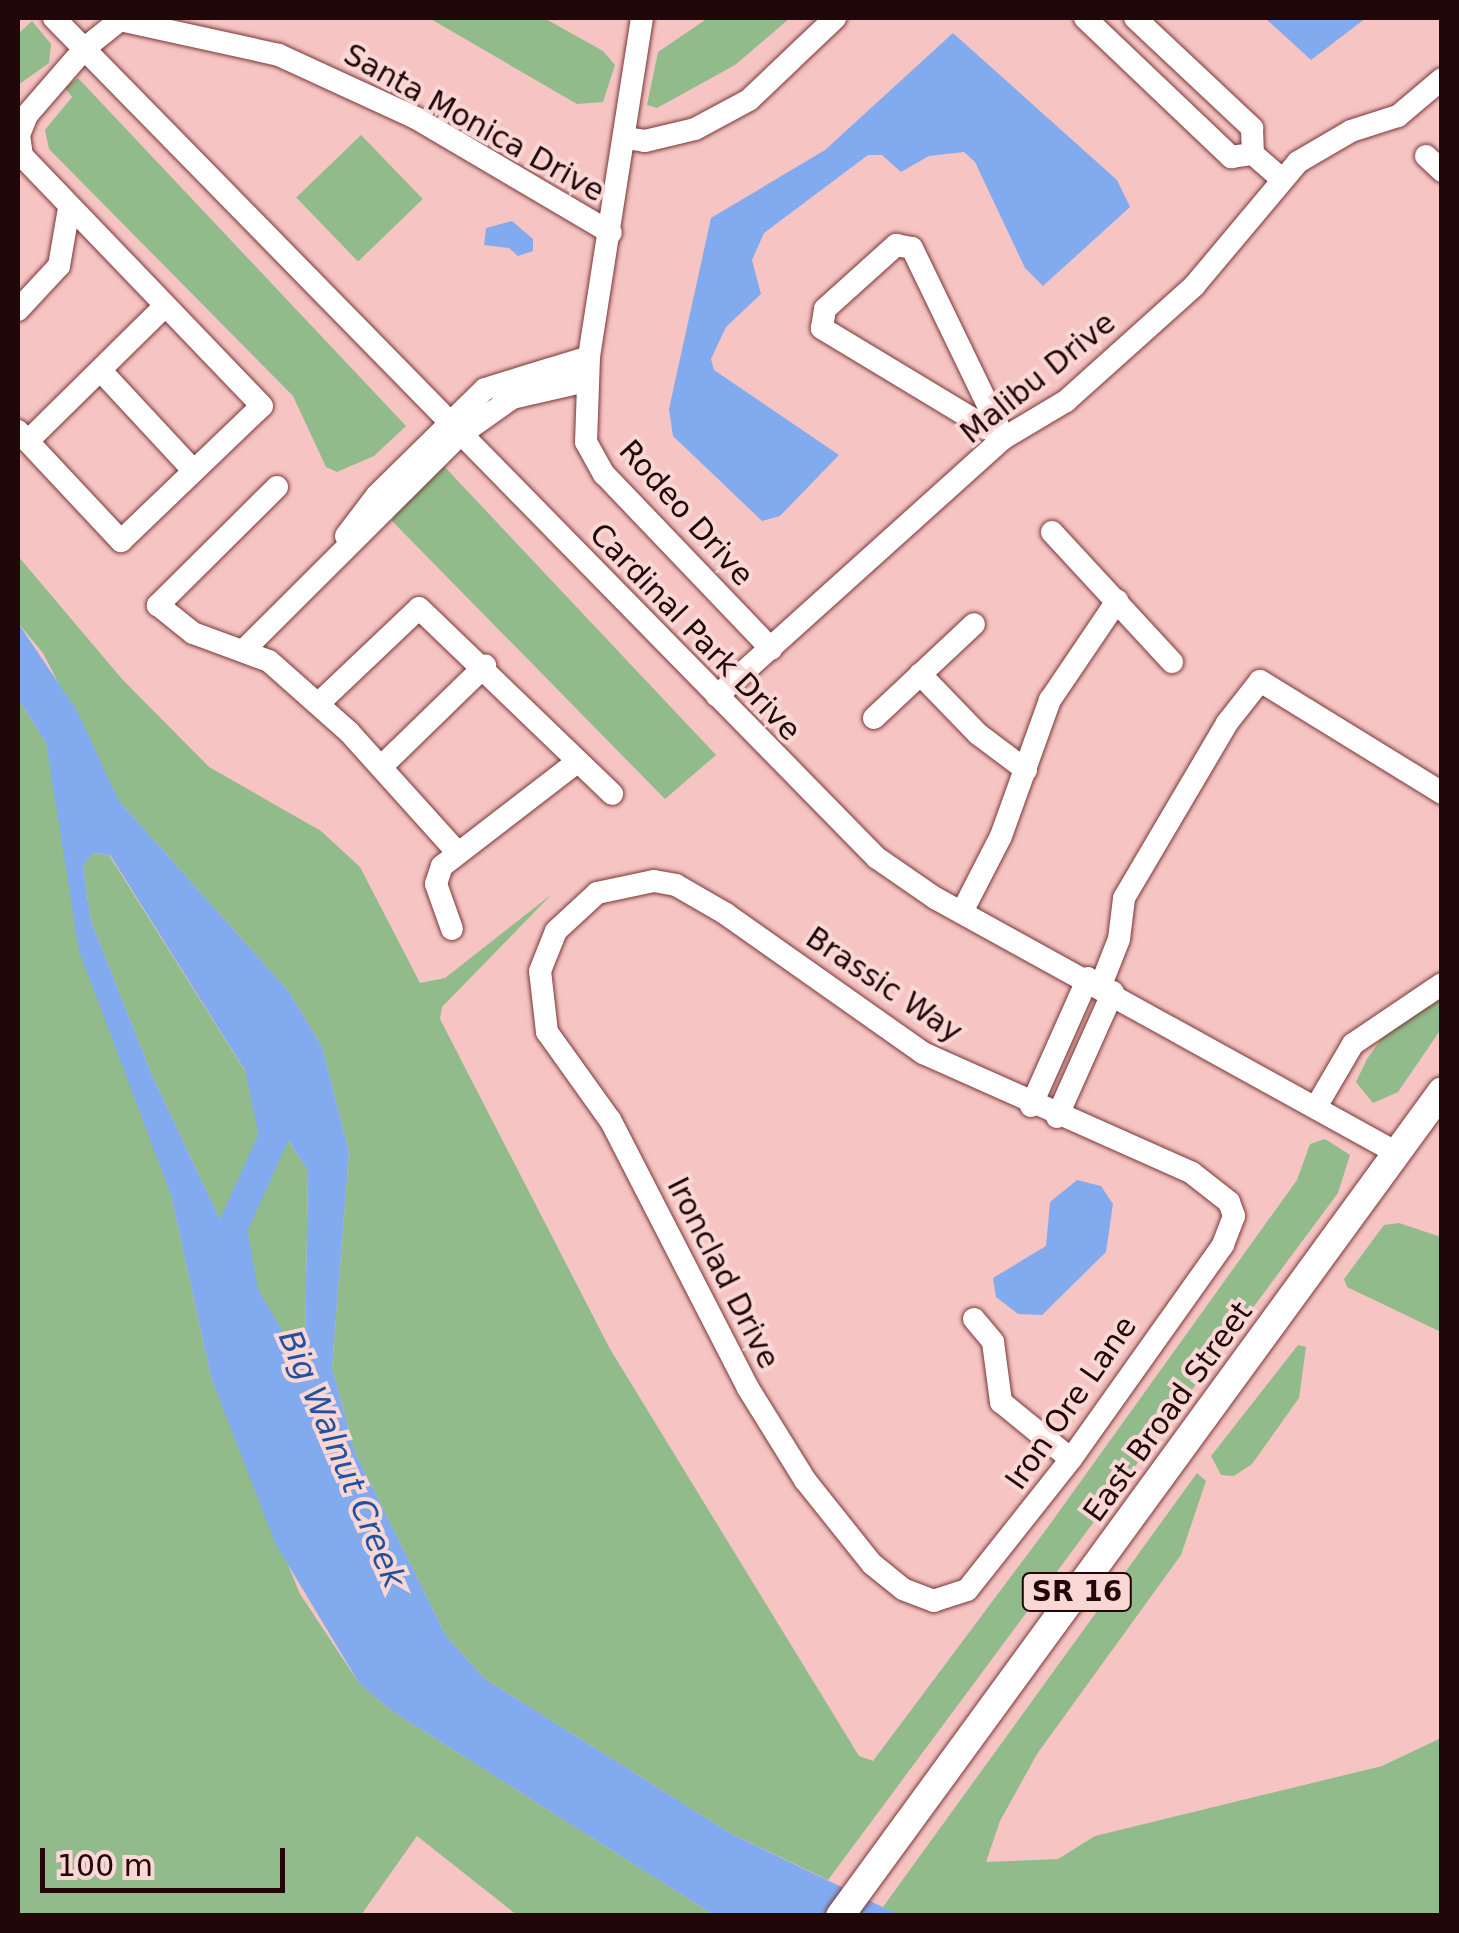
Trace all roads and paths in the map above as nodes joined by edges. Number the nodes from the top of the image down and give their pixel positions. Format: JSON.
{"nodes":[{"id":1,"x":54,"y":18,"type":"edge"},
{"id":2,"x":642,"y":18,"type":"edge"},
{"id":3,"x":835,"y":18,"type":"edge"},
{"id":4,"x":1085,"y":18,"type":"edge"},
{"id":5,"x":1136,"y":18,"type":"edge"},
{"id":6,"x":85,"y":48,"type":"junction"},
{"id":7,"x":1442,"y":79,"type":"edge"},
{"id":8,"x":626,"y":138,"type":"junction"},
{"id":9,"x":1253,"y":154,"type":"junction"},
{"id":10,"x":1282,"y":179,"type":"junction"},
{"id":11,"x":69,"y":208,"type":"junction"},
{"id":12,"x":611,"y":232,"type":"junction"},
{"id":13,"x":19,"y":305,"type":"edge"},
{"id":14,"x":164,"y":307,"type":"junction"},
{"id":15,"x":588,"y":369,"type":"junction"},
{"id":16,"x":102,"y":372,"type":"junction"},
{"id":17,"x":454,"y":428,"type":"junction"},
{"id":18,"x":23,"y":436,"type":"edge"},
{"id":19,"x":1004,"y":438,"type":"junction"},
{"id":20,"x":193,"y":470,"type":"junction"},
{"id":21,"x":278,"y":486,"type":"dead end"},
{"id":22,"x":1052,"y":532,"type":"dead end"},
{"id":23,"x":1117,"y":602,"type":"junction"},
{"id":24,"x":974,"y":624,"type":"dead end"},
{"id":25,"x":246,"y":648,"type":"junction"},
{"id":26,"x":771,"y":649,"type":"junction"},
{"id":27,"x":1172,"y":662,"type":"dead end"},
{"id":28,"x":485,"y":666,"type":"junction"},
{"id":29,"x":920,"y":674,"type":"junction"},
{"id":30,"x":718,"y":696,"type":"junction"},
{"id":31,"x":318,"y":704,"type":"junction"},
{"id":32,"x":874,"y":718,"type":"dead end"},
{"id":33,"x":578,"y":762,"type":"junction"},
{"id":34,"x":382,"y":766,"type":"junction"},
{"id":35,"x":1026,"y":770,"type":"junction"},
{"id":36,"x":1442,"y":793,"type":"edge"},
{"id":37,"x":612,"y":794,"type":"dead end"},
{"id":38,"x":456,"y":852,"type":"junction"},
{"id":39,"x":962,"y":912,"type":"junction"},
{"id":40,"x":452,"y":929,"type":"dead end"},
{"id":41,"x":556,"y":930,"type":"joint"},
{"id":42,"x":1442,"y":984,"type":"edge"},
{"id":43,"x":1101,"y":985,"type":"junction"},
{"id":44,"x":1442,"y":1091,"type":"edge"},
{"id":45,"x":1031,"y":1106,"type":"junction"},
{"id":46,"x":1316,"y":1107,"type":"junction"},
{"id":47,"x":1057,"y":1117,"type":"junction"},
{"id":48,"x":1396,"y":1153,"type":"junction"},
{"id":49,"x":1234,"y":1216,"type":"joint"},
{"id":50,"x":974,"y":1319,"type":"dead end"},
{"id":51,"x":1071,"y":1460,"type":"junction"},
{"id":52,"x":934,"y":1601,"type":"joint"},
{"id":53,"x":840,"y":1916,"type":"edge"}],
"edges":[{"from":1,"to":6,"type":"street","name":"Cardinal Park Drive"},
{"from":2,"to":8,"type":"street","name":"Rodeo Drive"},
{"from":3,"to":8,"type":"street"},
{"from":4,"to":9,"type":"street"},
{"from":5,"to":9,"type":"street"},
{"from":6,"to":11,"type":"street","name":"Santa Monica Drive"},
{"from":6,"to":12,"type":"street","name":"Santa Monica Drive"},
{"from":6,"to":17,"type":"street","name":"Cardinal Park Drive"},
{"from":7,"to":10,"type":"street","name":"Malibu Drive"},
{"from":8,"to":12,"type":"street","name":"Rodeo Drive"},
{"from":9,"to":10,"type":"street"},
{"from":10,"to":19,"type":"street","name":"Malibu Drive"},
{"from":11,"to":13,"type":"street"},
{"from":11,"to":14,"type":"street","name":"Santa Monica Drive"},
{"from":12,"to":15,"type":"street","name":"Rodeo Drive"},
{"from":14,"to":16,"type":"street"},
{"from":14,"to":20,"type":"street","name":"Santa Monica Drive"},
{"from":15,"to":17,"type":"street"},
{"from":15,"to":26,"type":"street","name":"Rodeo Drive"},
{"from":16,"to":18,"type":"street"},
{"from":16,"to":20,"type":"street"},
{"from":17,"to":25,"type":"street"},
{"from":17,"to":30,"type":"street","name":"Cardinal Park Drive"},
{"from":18,"to":20,"type":"street"},
{"from":19,"to":19,"type":"street"},
{"from":19,"to":26,"type":"street","name":"Malibu Drive"},
{"from":21,"to":25,"type":"street"},
{"from":22,"to":23,"type":"street"},
{"from":23,"to":27,"type":"street"},
{"from":23,"to":35,"type":"street"},
{"from":24,"to":29,"type":"street"},
{"from":25,"to":31,"type":"street"},
{"from":26,"to":30,"type":"street","name":"Malibu Drive"},
{"from":28,"to":31,"type":"street"},
{"from":28,"to":33,"type":"street"},
{"from":28,"to":34,"type":"street"},
{"from":29,"to":32,"type":"street"},
{"from":29,"to":35,"type":"street"},
{"from":30,"to":39,"type":"street","name":"Cardinal Park Drive"},
{"from":31,"to":34,"type":"street"},
{"from":33,"to":37,"type":"street"},
{"from":33,"to":38,"type":"street"},
{"from":34,"to":38,"type":"street"},
{"from":35,"to":39,"type":"street"},
{"from":36,"to":43,"type":"street"},
{"from":38,"to":40,"type":"street"},
{"from":39,"to":43,"type":"street","name":"Cardinal Park Drive"},
{"from":41,"to":45,"type":"street","name":"Brassic Way"},
{"from":41,"to":52,"type":"street","name":"Ironclad Drive"},
{"from":42,"to":46,"type":"street"},
{"from":43,"to":45,"type":"street"},
{"from":43,"to":46,"type":"street","name":"Cardinal Park Drive"},
{"from":43,"to":47,"type":"street"},
{"from":44,"to":48,"type":"main road","name":"East Broad Street","number":"SR 16"},
{"from":45,"to":47,"type":"street","name":"Brassic Way"},
{"from":46,"to":48,"type":"street","name":"Cardinal Park Drive"},
{"from":47,"to":49,"type":"street","name":"Brassic Way"},
{"from":48,"to":53,"type":"main road","name":"East Broad Street","number":"SR 16"},
{"from":49,"to":51,"type":"street","name":"Iron Ore Lane"},
{"from":50,"to":51,"type":"street"},
{"from":51,"to":52,"type":"street","name":"Iron Ore Lane"}]}
